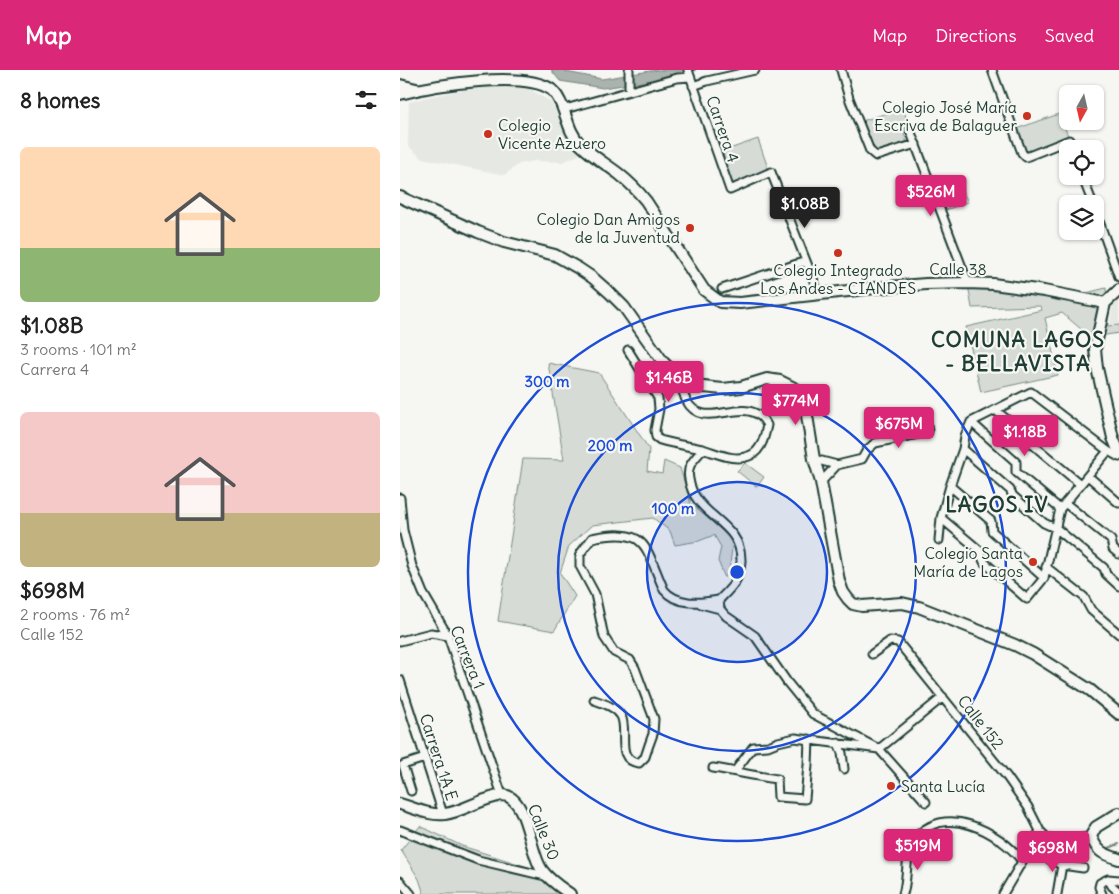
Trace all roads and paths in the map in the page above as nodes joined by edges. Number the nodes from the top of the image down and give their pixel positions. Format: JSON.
{"nodes":[{"id":1,"x":754,"y":70,"type":"edge"},
{"id":2,"x":841,"y":70,"type":"edge"},
{"id":3,"x":992,"y":70,"type":"edge"},
{"id":4,"x":629,"y":72,"type":"edge"},
{"id":5,"x":689,"y":73,"type":"edge"},
{"id":6,"x":400,"y":85,"type":"edge"},
{"id":7,"x":693,"y":86,"type":"junction"},
{"id":8,"x":629,"y":88,"type":"junction"},
{"id":9,"x":417,"y":90,"type":"junction"},
{"id":10,"x":400,"y":94,"type":"edge"},
{"id":11,"x":565,"y":109,"type":"junction"},
{"id":12,"x":910,"y":130,"type":"dead end"},
{"id":13,"x":916,"y":144,"type":"junction"},
{"id":14,"x":1059,"y":144,"type":"edge"},
{"id":15,"x":400,"y":197,"type":"edge"},
{"id":16,"x":1104,"y":235,"type":"edge"},
{"id":17,"x":806,"y":261,"type":"junction"},
{"id":18,"x":1119,"y":277,"type":"edge"},
{"id":19,"x":968,"y":283,"type":"junction"},
{"id":20,"x":722,"y":289,"type":"dead end"},
{"id":21,"x":1119,"y":290,"type":"edge"},
{"id":22,"x":819,"y":294,"type":"junction"},
{"id":23,"x":1105,"y":303,"type":"junction"},
{"id":24,"x":628,"y":350,"type":"dead end"},
{"id":25,"x":679,"y":378,"type":"junction"},
{"id":26,"x":995,"y":410,"type":"junction"},
{"id":27,"x":926,"y":415,"type":"dead end"},
{"id":28,"x":971,"y":422,"type":"junction"},
{"id":29,"x":703,"y":449,"type":"junction"},
{"id":30,"x":963,"y":450,"type":"junction"},
{"id":31,"x":1114,"y":451,"type":"edge"},
{"id":32,"x":1119,"y":457,"type":"edge"},
{"id":33,"x":814,"y":459,"type":"junction"},
{"id":34,"x":837,"y":465,"type":"junction"},
{"id":35,"x":1088,"y":476,"type":"junction"},
{"id":36,"x":820,"y":482,"type":"junction"},
{"id":37,"x":1080,"y":484,"type":"junction"},
{"id":38,"x":950,"y":486,"type":"junction"},
{"id":39,"x":400,"y":500,"type":"edge"},
{"id":40,"x":1119,"y":503,"type":"edge"},
{"id":41,"x":1063,"y":506,"type":"junction"},
{"id":42,"x":941,"y":518,"type":"junction"},
{"id":43,"x":1057,"y":529,"type":"junction"},
{"id":44,"x":939,"y":540,"type":"dead end"},
{"id":45,"x":1119,"y":554,"type":"edge"},
{"id":46,"x":1046,"y":567,"type":"junction"},
{"id":47,"x":1044,"y":578,"type":"junction"},
{"id":48,"x":1119,"y":586,"type":"edge"},
{"id":49,"x":719,"y":600,"type":"junction"},
{"id":50,"x":698,"y":604,"type":"junction"},
{"id":51,"x":720,"y":609,"type":"junction"},
{"id":52,"x":1119,"y":634,"type":"edge"},
{"id":53,"x":448,"y":636,"type":"junction"},
{"id":54,"x":400,"y":641,"type":"edge"},
{"id":55,"x":872,"y":654,"type":"dead end"},
{"id":56,"x":400,"y":680,"type":"edge"},
{"id":57,"x":944,"y":697,"type":"junction"},
{"id":58,"x":594,"y":700,"type":"dead end"},
{"id":59,"x":1119,"y":714,"type":"edge"},
{"id":60,"x":809,"y":739,"type":"junction"},
{"id":61,"x":838,"y":743,"type":"junction"},
{"id":62,"x":879,"y":749,"type":"junction"},
{"id":63,"x":425,"y":758,"type":"junction"},
{"id":64,"x":712,"y":768,"type":"dead end"},
{"id":65,"x":735,"y":770,"type":"junction"},
{"id":66,"x":844,"y":770,"type":"dead end"},
{"id":67,"x":411,"y":791,"type":"dead end"},
{"id":68,"x":502,"y":795,"type":"junction"},
{"id":69,"x":926,"y":802,"type":"dead end"},
{"id":70,"x":400,"y":804,"type":"edge"},
{"id":71,"x":1119,"y":812,"type":"edge"},
{"id":72,"x":443,"y":814,"type":"junction"},
{"id":73,"x":400,"y":830,"type":"edge"},
{"id":74,"x":1040,"y":832,"type":"junction"},
{"id":75,"x":1092,"y":833,"type":"junction"},
{"id":76,"x":1058,"y":842,"type":"junction"},
{"id":77,"x":1030,"y":850,"type":"junction"},
{"id":78,"x":1119,"y":859,"type":"edge"},
{"id":79,"x":1022,"y":861,"type":"junction"},
{"id":80,"x":1062,"y":865,"type":"junction"},
{"id":81,"x":1084,"y":868,"type":"dead end"},
{"id":82,"x":1108,"y":879,"type":"junction"},
{"id":83,"x":551,"y":880,"type":"junction"},
{"id":84,"x":1119,"y":880,"type":"edge"},
{"id":85,"x":400,"y":881,"type":"edge"},
{"id":86,"x":1119,"y":892,"type":"edge"},
{"id":87,"x":411,"y":894,"type":"edge"},
{"id":88,"x":562,"y":894,"type":"edge"},
{"id":89,"x":570,"y":894,"type":"edge"},
{"id":90,"x":903,"y":894,"type":"edge"},
{"id":91,"x":1002,"y":894,"type":"edge"},
{"id":92,"x":1057,"y":894,"type":"edge"},
{"id":93,"x":1102,"y":894,"type":"edge"}],
"edges":[{"from":1,"to":7,"type":"street"},
{"from":2,"to":13,"type":"street"},
{"from":3,"to":14,"type":"street"},
{"from":4,"to":8,"type":"street"},
{"from":5,"to":7,"type":"street","name":"Carrera 4"},
{"from":5,"to":8,"type":"street"},
{"from":6,"to":9,"type":"street"},
{"from":7,"to":17,"type":"street","name":"Carrera 4"},
{"from":8,"to":11,"type":"street"},
{"from":9,"to":10,"type":"street"},
{"from":9,"to":11,"type":"street"},
{"from":11,"to":22,"type":"street","name":"Calle 38"},
{"from":12,"to":13,"type":"street"},
{"from":13,"to":19,"type":"street"},
{"from":15,"to":25,"type":"street"},
{"from":16,"to":18,"type":"street"},
{"from":17,"to":20,"type":"street"},
{"from":17,"to":22,"type":"street"},
{"from":19,"to":22,"type":"street","name":"Calle 38"},
{"from":19,"to":23,"type":"street","name":"Calle 38"},
{"from":21,"to":23,"type":"street"},
{"from":23,"to":31,"type":"street"},
{"from":24,"to":29,"type":"street"},
{"from":25,"to":29,"type":"street"},
{"from":25,"to":33,"type":"street"},
{"from":26,"to":28,"type":"street"},
{"from":26,"to":31,"type":"street"},
{"from":26,"to":37,"type":"street"},
{"from":27,"to":34,"type":"street"},
{"from":28,"to":30,"type":"street"},
{"from":28,"to":41,"type":"street"},
{"from":29,"to":49,"type":"street"},
{"from":30,"to":38,"type":"street"},
{"from":30,"to":43,"type":"street"},
{"from":31,"to":32,"type":"street"},
{"from":31,"to":35,"type":"street"},
{"from":33,"to":34,"type":"street"},
{"from":33,"to":36,"type":"street"},
{"from":34,"to":36,"type":"street"},
{"from":35,"to":37,"type":"street"},
{"from":35,"to":40,"type":"street"},
{"from":36,"to":59,"type":"street"},
{"from":37,"to":41,"type":"street"},
{"from":38,"to":42,"type":"street"},
{"from":38,"to":47,"type":"street"},
{"from":39,"to":53,"type":"street","name":"Carrera 1"},
{"from":41,"to":43,"type":"street"},
{"from":41,"to":45,"type":"street"},
{"from":42,"to":44,"type":"street"},
{"from":42,"to":47,"type":"street"},
{"from":43,"to":46,"type":"street"},
{"from":43,"to":48,"type":"street"},
{"from":46,"to":47,"type":"street"},
{"from":46,"to":52,"type":"street"},
{"from":49,"to":50,"type":"street"},
{"from":49,"to":51,"type":"street"},
{"from":50,"to":51,"type":"street"},
{"from":50,"to":58,"type":"street"},
{"from":51,"to":62,"type":"street"},
{"from":53,"to":54,"type":"street"},
{"from":53,"to":68,"type":"street","name":"Carrera 1"},
{"from":55,"to":57,"type":"street","name":"Calle 152"},
{"from":56,"to":63,"type":"street","name":"Carrera 1A E"},
{"from":57,"to":62,"type":"street"},
{"from":57,"to":74,"type":"street","name":"Calle 152"},
{"from":60,"to":61,"type":"street"},
{"from":60,"to":65,"type":"street"},
{"from":60,"to":65,"type":"street"},
{"from":61,"to":62,"type":"street"},
{"from":61,"to":66,"type":"street"},
{"from":62,"to":69,"type":"street"},
{"from":63,"to":67,"type":"street"},
{"from":63,"to":72,"type":"street","name":"Carrera 1A E"},
{"from":64,"to":65,"type":"street"},
{"from":68,"to":72,"type":"street"},
{"from":68,"to":83,"type":"street","name":"Calle 30"},
{"from":70,"to":72,"type":"street"},
{"from":71,"to":75,"type":"street"},
{"from":73,"to":83,"type":"street"},
{"from":74,"to":76,"type":"street"},
{"from":74,"to":77,"type":"street"},
{"from":75,"to":76,"type":"street"},
{"from":75,"to":78,"type":"street"},
{"from":76,"to":77,"type":"street"},
{"from":77,"to":79,"type":"street"},
{"from":77,"to":80,"type":"street"},
{"from":79,"to":90,"type":"street"},
{"from":79,"to":91,"type":"street"},
{"from":80,"to":81,"type":"street"},
{"from":80,"to":92,"type":"street"},
{"from":82,"to":84,"type":"street"},
{"from":82,"to":86,"type":"street"},
{"from":82,"to":93,"type":"street"},
{"from":83,"to":88,"type":"street"},
{"from":83,"to":89,"type":"street","name":"Calle 30"},
{"from":85,"to":87,"type":"street"}]}
